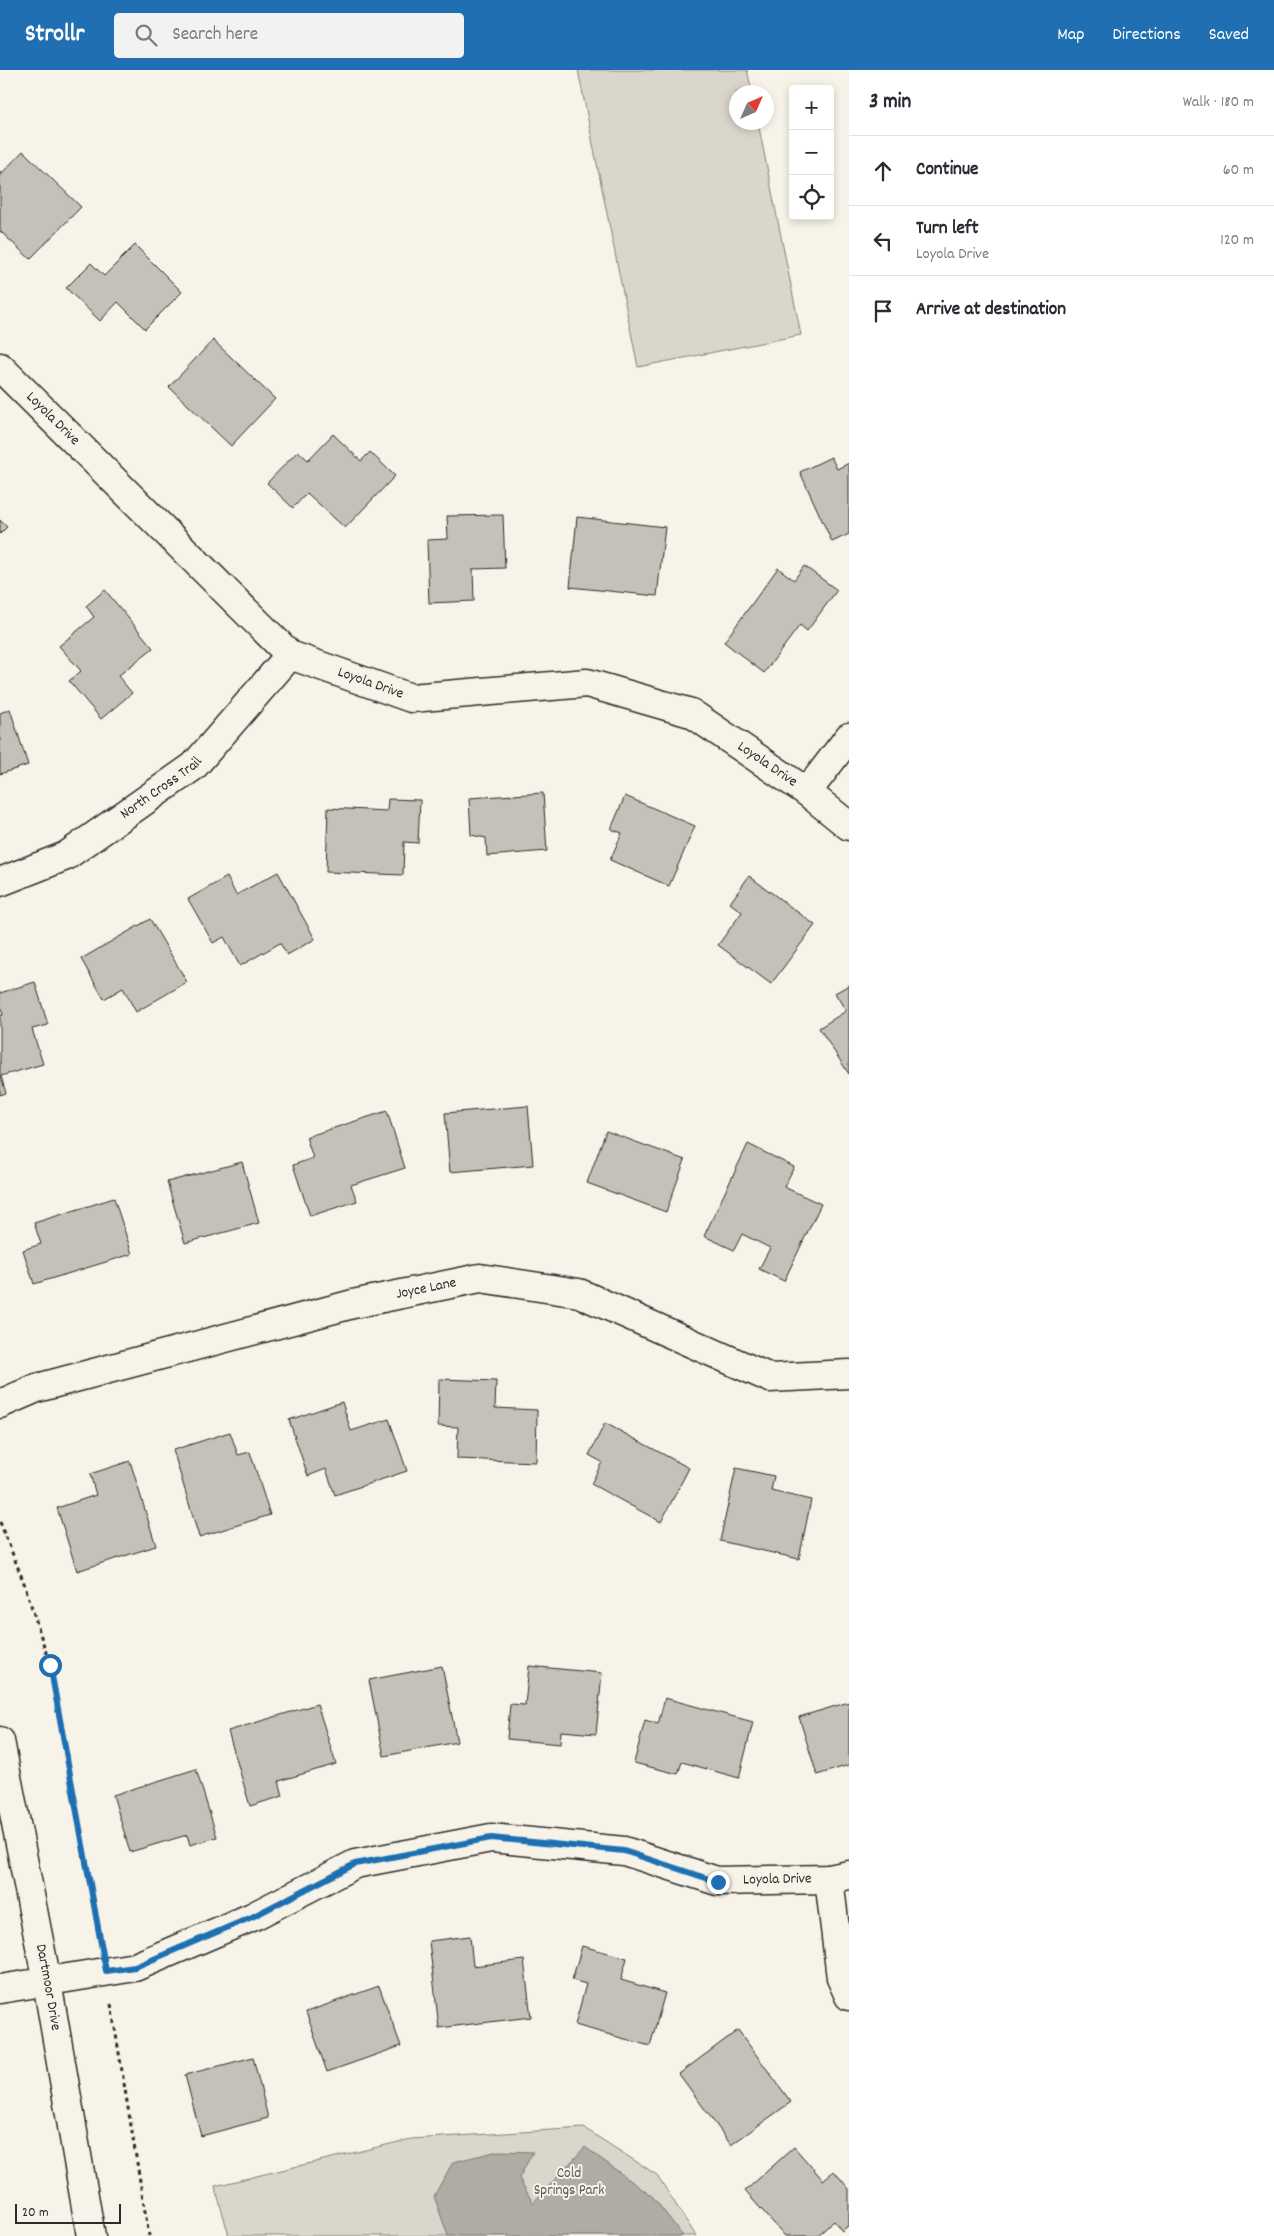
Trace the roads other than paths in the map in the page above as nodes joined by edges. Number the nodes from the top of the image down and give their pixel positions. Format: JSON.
{"nodes":[{"id":1,"x":0,"y":367,"type":"edge"},
{"id":2,"x":290,"y":655,"type":"junction"},
{"id":3,"x":849,"y":736,"type":"edge"},
{"id":4,"x":807,"y":792,"type":"junction"},
{"id":5,"x":849,"y":826,"type":"edge"},
{"id":6,"x":0,"y":882,"type":"edge"},
{"id":7,"x":849,"y":1374,"type":"edge"},
{"id":8,"x":0,"y":1404,"type":"edge"},
{"id":9,"x":0,"y":1741,"type":"edge"},
{"id":10,"x":839,"y":1877,"type":"edge"},
{"id":11,"x":47,"y":1982,"type":"junction"},
{"id":12,"x":0,"y":1989,"type":"edge"},
{"id":13,"x":849,"y":1996,"type":"edge"},
{"id":14,"x":91,"y":2236,"type":"edge"}],
"edges":[{"from":1,"to":2,"type":"street","name":"Loyola Drive"},
{"from":2,"to":4,"type":"street","name":"Loyola Drive"},
{"from":2,"to":6,"type":"street","name":"North Cross Trail"},
{"from":3,"to":4,"type":"street"},
{"from":4,"to":5,"type":"street","name":"Loyola Drive"},
{"from":7,"to":8,"type":"street","name":"Joyce Lane"},
{"from":9,"to":11,"type":"street","name":"Dartmoor Drive"},
{"from":10,"to":11,"type":"street","name":"Loyola Drive"},
{"from":10,"to":13,"type":"street"},
{"from":11,"to":12,"type":"street","name":"Loyola Drive"},
{"from":11,"to":14,"type":"street","name":"Dartmoor Drive"}]}
